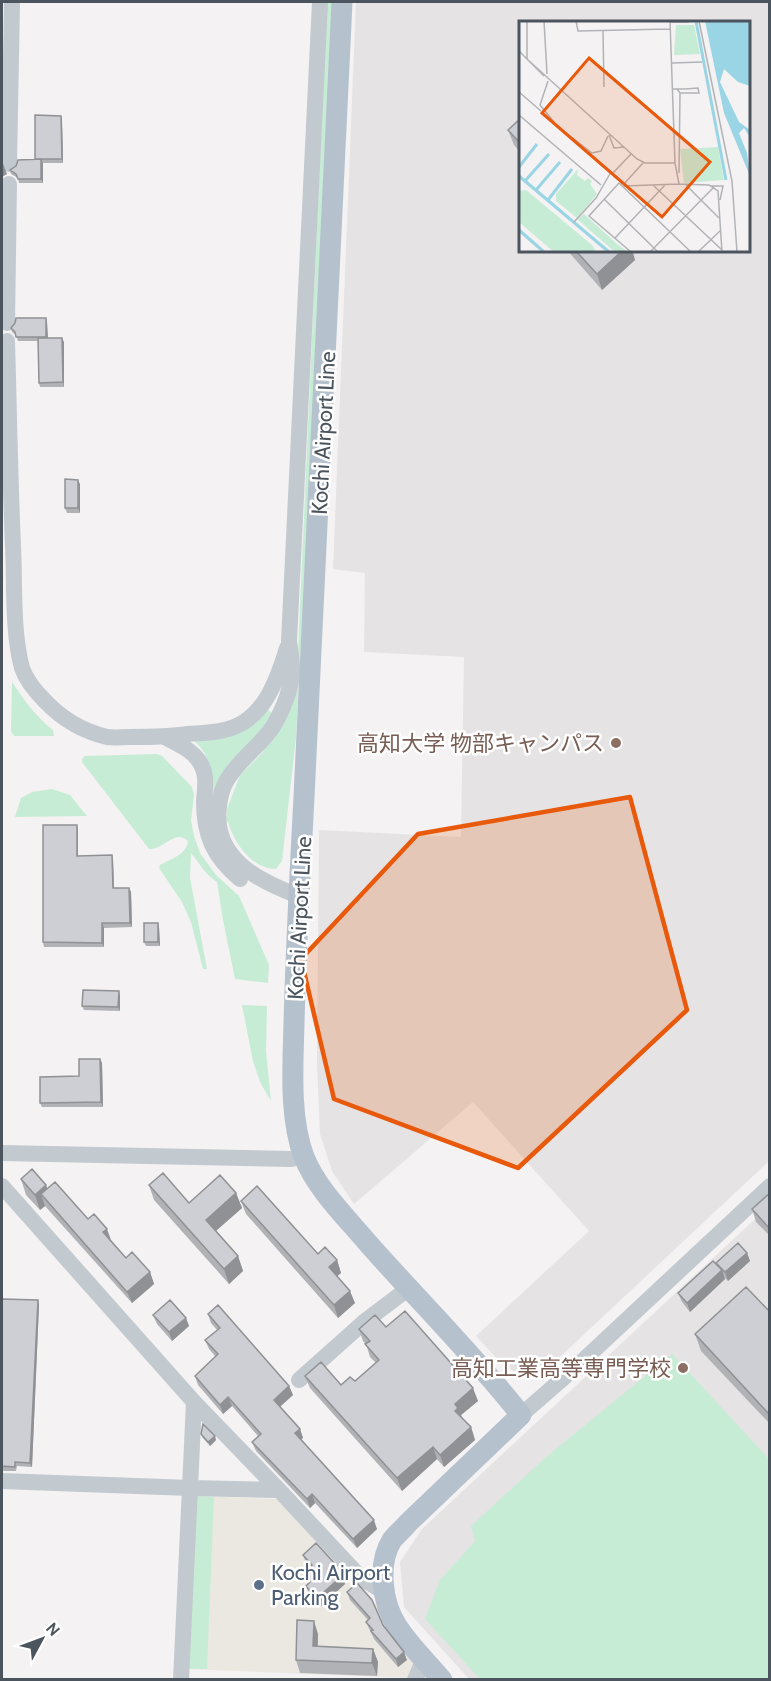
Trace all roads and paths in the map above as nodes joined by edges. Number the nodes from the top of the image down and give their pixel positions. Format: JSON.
{"nodes":[{"id":1,"x":12,"y":2,"type":"edge"},
{"id":2,"x":320,"y":2,"type":"edge"},
{"id":3,"x":342,"y":2,"type":"edge"},
{"id":4,"x":9,"y":164,"type":"dead end"},
{"id":5,"x":9,"y":184,"type":"dead end"},
{"id":6,"x":7,"y":323,"type":"dead end"},
{"id":7,"x":8,"y":341,"type":"dead end"},
{"id":8,"x":290,"y":642,"type":"junction"},
{"id":9,"x":165,"y":737,"type":"junction"},
{"id":10,"x":299,"y":896,"type":"junction"},
{"id":11,"x":2,"y":1153,"type":"edge"},
{"id":12,"x":304,"y":1156,"type":"junction"},
{"id":13,"x":2,"y":1186,"type":"edge"},
{"id":14,"x":770,"y":1186,"type":"edge"},
{"id":15,"x":407,"y":1287,"type":"junction"},
{"id":16,"x":299,"y":1380,"type":"dead end"},
{"id":17,"x":195,"y":1402,"type":"junction"},
{"id":18,"x":521,"y":1415,"type":"junction"},
{"id":19,"x":2,"y":1481,"type":"edge"},
{"id":20,"x":190,"y":1488,"type":"junction"},
{"id":21,"x":279,"y":1490,"type":"junction"},
{"id":22,"x":384,"y":1592,"type":"junction"},
{"id":23,"x":424,"y":1659,"type":"junction"},
{"id":24,"x":181,"y":1680,"type":"edge"},
{"id":25,"x":415,"y":1680,"type":"edge"},
{"id":26,"x":442,"y":1680,"type":"edge"}],
"edges":[{"from":1,"to":4,"type":"street"},
{"from":2,"to":8,"type":"street"},
{"from":3,"to":10,"type":"main road","name":"Kochi Airport Line"},
{"from":5,"to":6,"type":"street"},
{"from":7,"to":9,"type":"street"},
{"from":8,"to":9,"type":"street"},
{"from":8,"to":10,"type":"street"},
{"from":9,"to":10,"type":"street"},
{"from":10,"to":12,"type":"main road","name":"Kochi Airport Line"},
{"from":11,"to":12,"type":"street"},
{"from":12,"to":15,"type":"main road","name":"Kochi Airport Line"},
{"from":13,"to":17,"type":"street"},
{"from":14,"to":18,"type":"street"},
{"from":15,"to":16,"type":"street"},
{"from":15,"to":18,"type":"main road","name":"Kochi Airport Line"},
{"from":17,"to":20,"type":"street"},
{"from":17,"to":21,"type":"street"},
{"from":18,"to":22,"type":"main road"},
{"from":19,"to":20,"type":"street"},
{"from":20,"to":21,"type":"street"},
{"from":20,"to":24,"type":"street"},
{"from":21,"to":22,"type":"street"},
{"from":22,"to":23,"type":"main road"},
{"from":23,"to":25,"type":"street"},
{"from":23,"to":26,"type":"main road"}]}
